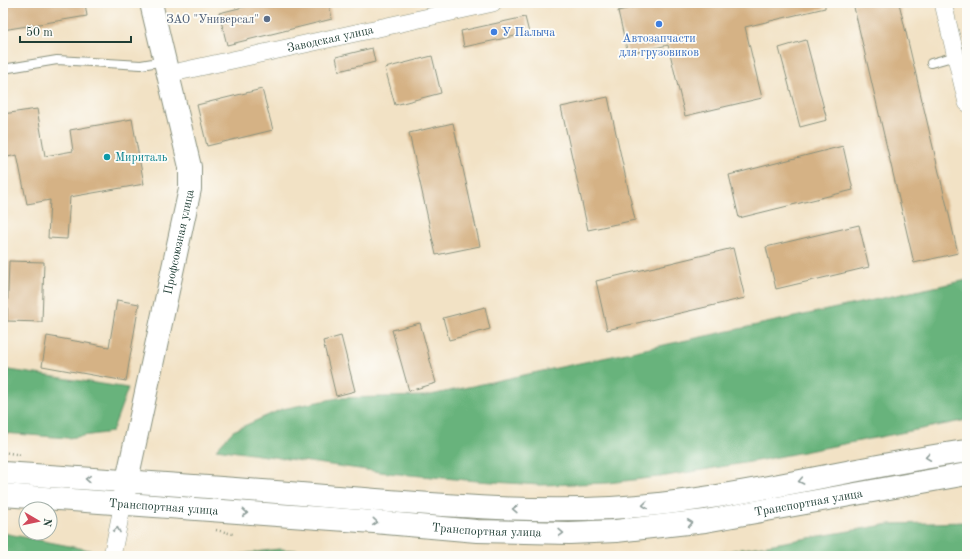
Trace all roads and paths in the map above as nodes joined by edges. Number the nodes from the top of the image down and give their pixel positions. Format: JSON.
{"nodes":[{"id":1,"x":151,"y":3,"type":"edge"},
{"id":2,"x":493,"y":3,"type":"edge"},
{"id":3,"x":943,"y":3,"type":"edge"},
{"id":4,"x":956,"y":56,"type":"junction"},
{"id":5,"x":931,"y":63,"type":"dead end"},
{"id":6,"x":166,"y":68,"type":"junction"},
{"id":7,"x":3,"y":69,"type":"edge"},
{"id":8,"x":967,"y":103,"type":"edge"},
{"id":9,"x":967,"y":451,"type":"edge"},
{"id":10,"x":3,"y":473,"type":"edge"},
{"id":11,"x":967,"y":474,"type":"edge"},
{"id":12,"x":127,"y":481,"type":"junction"},
{"id":13,"x":3,"y":495,"type":"edge"},
{"id":14,"x":123,"y":503,"type":"junction"},
{"id":15,"x":112,"y":556,"type":"edge"}],
"edges":[{"from":1,"to":6,"type":"street","name":"Профсоюзная улица"},
{"from":2,"to":6,"type":"street","name":"Заводская улица"},
{"from":3,"to":4,"type":"street"},
{"from":4,"to":5,"type":"lane"},
{"from":4,"to":8,"type":"street"},
{"from":6,"to":7,"type":"lane"},
{"from":6,"to":12,"type":"street","name":"Профсоюзная улица"},
{"from":9,"to":12,"type":"street","name":"Транспортная улица","one_way":true},
{"from":12,"to":10,"type":"street","name":"Транспортная улица","one_way":true},
{"from":14,"to":11,"type":"street","name":"Транспортная улица","one_way":true},
{"from":12,"to":14,"type":"street","name":"Профсоюзная улица"},
{"from":13,"to":14,"type":"street","name":"Транспортная улица"},
{"from":15,"to":14,"type":"street","one_way":true}]}
